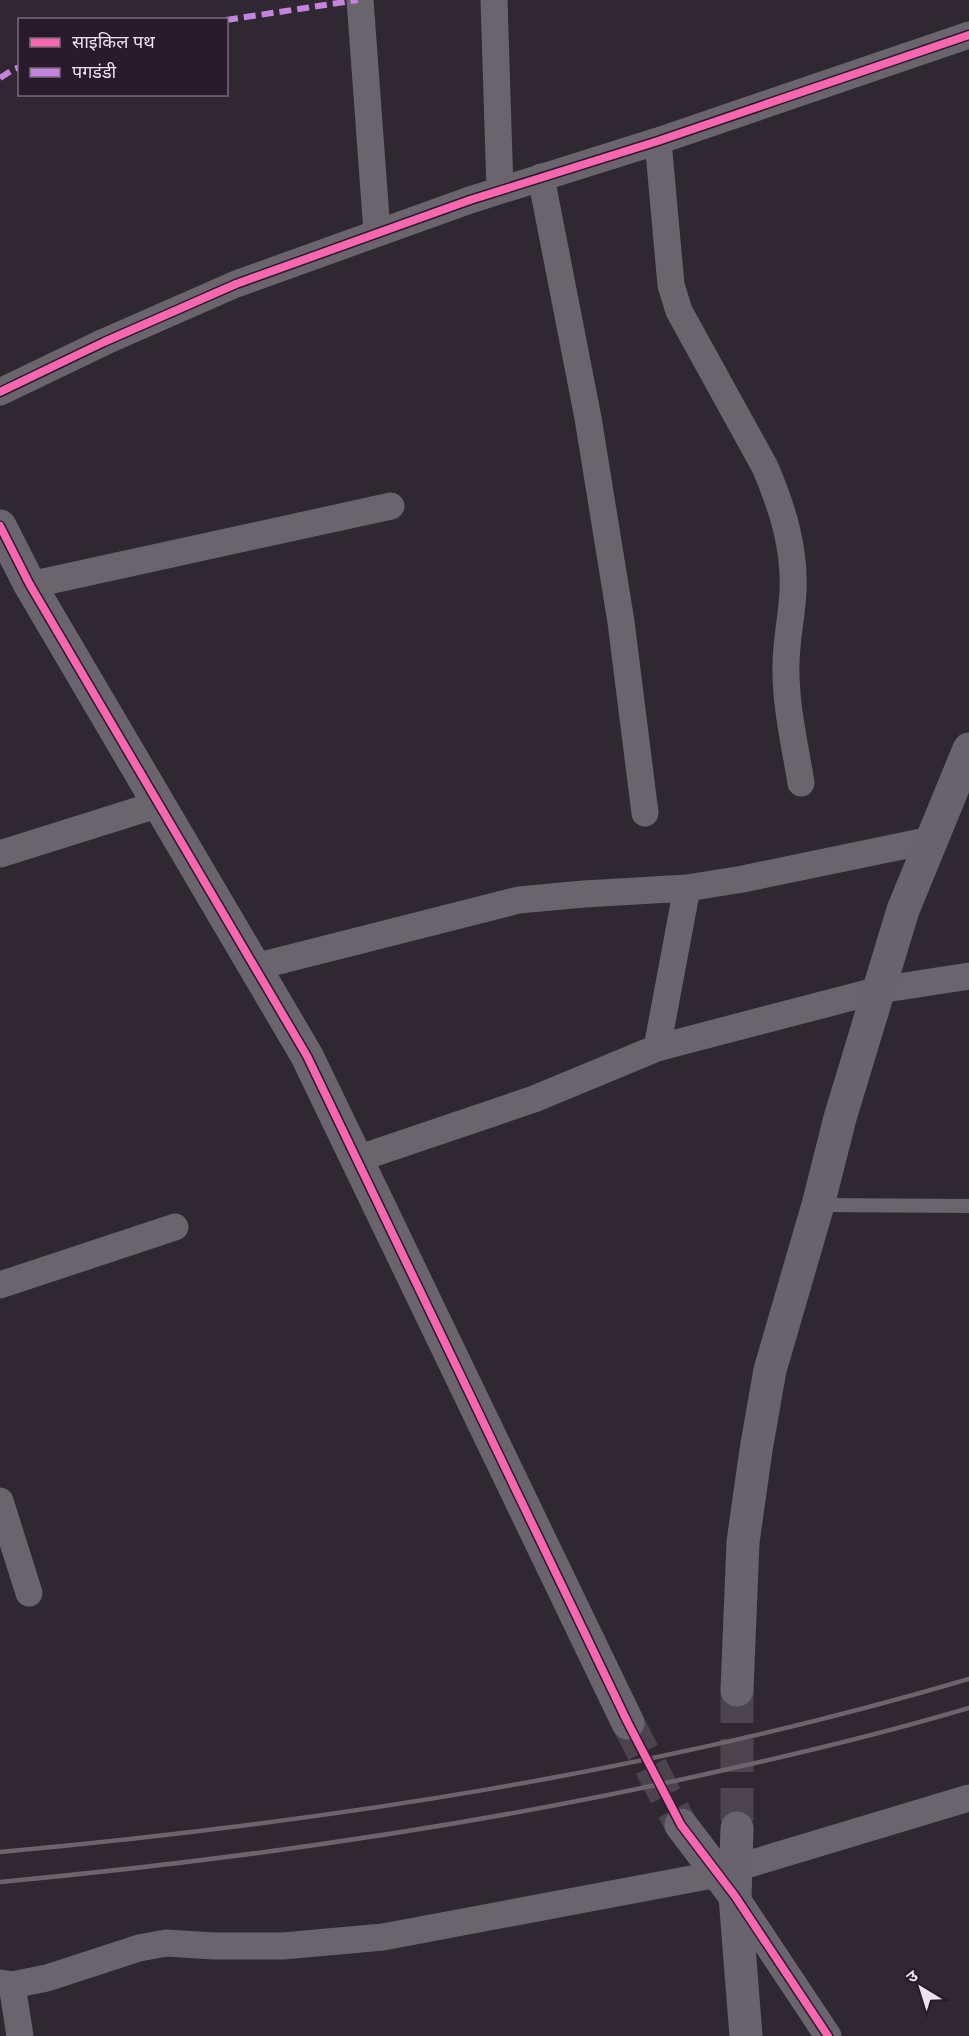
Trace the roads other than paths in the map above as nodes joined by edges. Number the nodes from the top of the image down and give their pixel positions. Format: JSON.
{"nodes":[{"id":1,"x":360,"y":0,"type":"edge"},
{"id":2,"x":494,"y":0,"type":"edge"},
{"id":3,"x":969,"y":34,"type":"edge"},
{"id":4,"x":658,"y":141,"type":"junction"},
{"id":5,"x":541,"y":177,"type":"junction"},
{"id":6,"x":500,"y":190,"type":"junction"},
{"id":7,"x":377,"y":232,"type":"junction"},
{"id":8,"x":0,"y":392,"type":"edge"},
{"id":9,"x":391,"y":506,"type":"dead end"},
{"id":10,"x":0,"y":526,"type":"edge"},
{"id":11,"x":30,"y":585,"type":"junction"},
{"id":12,"x":969,"y":748,"type":"edge"},
{"id":13,"x":801,"y":783,"type":"dead end"},
{"id":14,"x":159,"y":804,"type":"junction"},
{"id":15,"x":645,"y":813,"type":"dead end"},
{"id":16,"x":931,"y":840,"type":"junction"},
{"id":17,"x":0,"y":854,"type":"edge"},
{"id":18,"x":687,"y":888,"type":"junction"},
{"id":19,"x":255,"y":967,"type":"junction"},
{"id":20,"x":969,"y":976,"type":"edge"},
{"id":21,"x":879,"y":990,"type":"junction"},
{"id":22,"x":657,"y":1048,"type":"junction"},
{"id":23,"x":357,"y":1159,"type":"junction"},
{"id":24,"x":818,"y":1204,"type":"junction"},
{"id":25,"x":969,"y":1206,"type":"edge"},
{"id":26,"x":175,"y":1227,"type":"dead end"},
{"id":27,"x":0,"y":1285,"type":"edge"},
{"id":28,"x":0,"y":1501,"type":"edge"},
{"id":29,"x":29,"y":1593,"type":"dead end"},
{"id":30,"x":737,"y":1690,"type":"tunnel mouth"},
{"id":31,"x":628,"y":1723,"type":"tunnel mouth"},
{"id":32,"x":969,"y":1798,"type":"edge"},
{"id":33,"x":681,"y":1825,"type":"tunnel mouth"},
{"id":34,"x":737,"y":1828,"type":"tunnel mouth"},
{"id":35,"x":730,"y":1879,"type":"junction"},
{"id":36,"x":6,"y":1984,"type":"edge"},
{"id":37,"x":20,"y":2036,"type":"edge"},
{"id":38,"x":746,"y":2036,"type":"edge"},
{"id":39,"x":828,"y":2036,"type":"edge"}],
"edges":[{"from":1,"to":7,"type":"street"},
{"from":2,"to":6,"type":"street"},
{"from":3,"to":4,"type":"street"},
{"from":4,"to":5,"type":"street"},
{"from":4,"to":13,"type":"street"},
{"from":5,"to":6,"type":"street"},
{"from":5,"to":15,"type":"street"},
{"from":6,"to":7,"type":"street"},
{"from":7,"to":8,"type":"street"},
{"from":9,"to":11,"type":"street"},
{"from":10,"to":11,"type":"street"},
{"from":11,"to":14,"type":"street"},
{"from":12,"to":16,"type":"main road"},
{"from":14,"to":17,"type":"street"},
{"from":14,"to":19,"type":"street"},
{"from":16,"to":18,"type":"street"},
{"from":16,"to":21,"type":"main road"},
{"from":18,"to":19,"type":"street"},
{"from":18,"to":22,"type":"street"},
{"from":19,"to":23,"type":"street"},
{"from":20,"to":21,"type":"street"},
{"from":21,"to":22,"type":"street"},
{"from":21,"to":24,"type":"main road"},
{"from":22,"to":23,"type":"street"},
{"from":23,"to":31,"type":"street"},
{"from":24,"to":25,"type":"lane"},
{"from":24,"to":30,"type":"main road"},
{"from":26,"to":27,"type":"street"},
{"from":28,"to":29,"type":"street"},
{"from":32,"to":35,"type":"street"},
{"from":33,"to":35,"type":"street"},
{"from":34,"to":35,"type":"main road"},
{"from":35,"to":36,"type":"street"},
{"from":35,"to":38,"type":"main road"},
{"from":35,"to":39,"type":"street"},
{"from":36,"to":37,"type":"street"}]}
